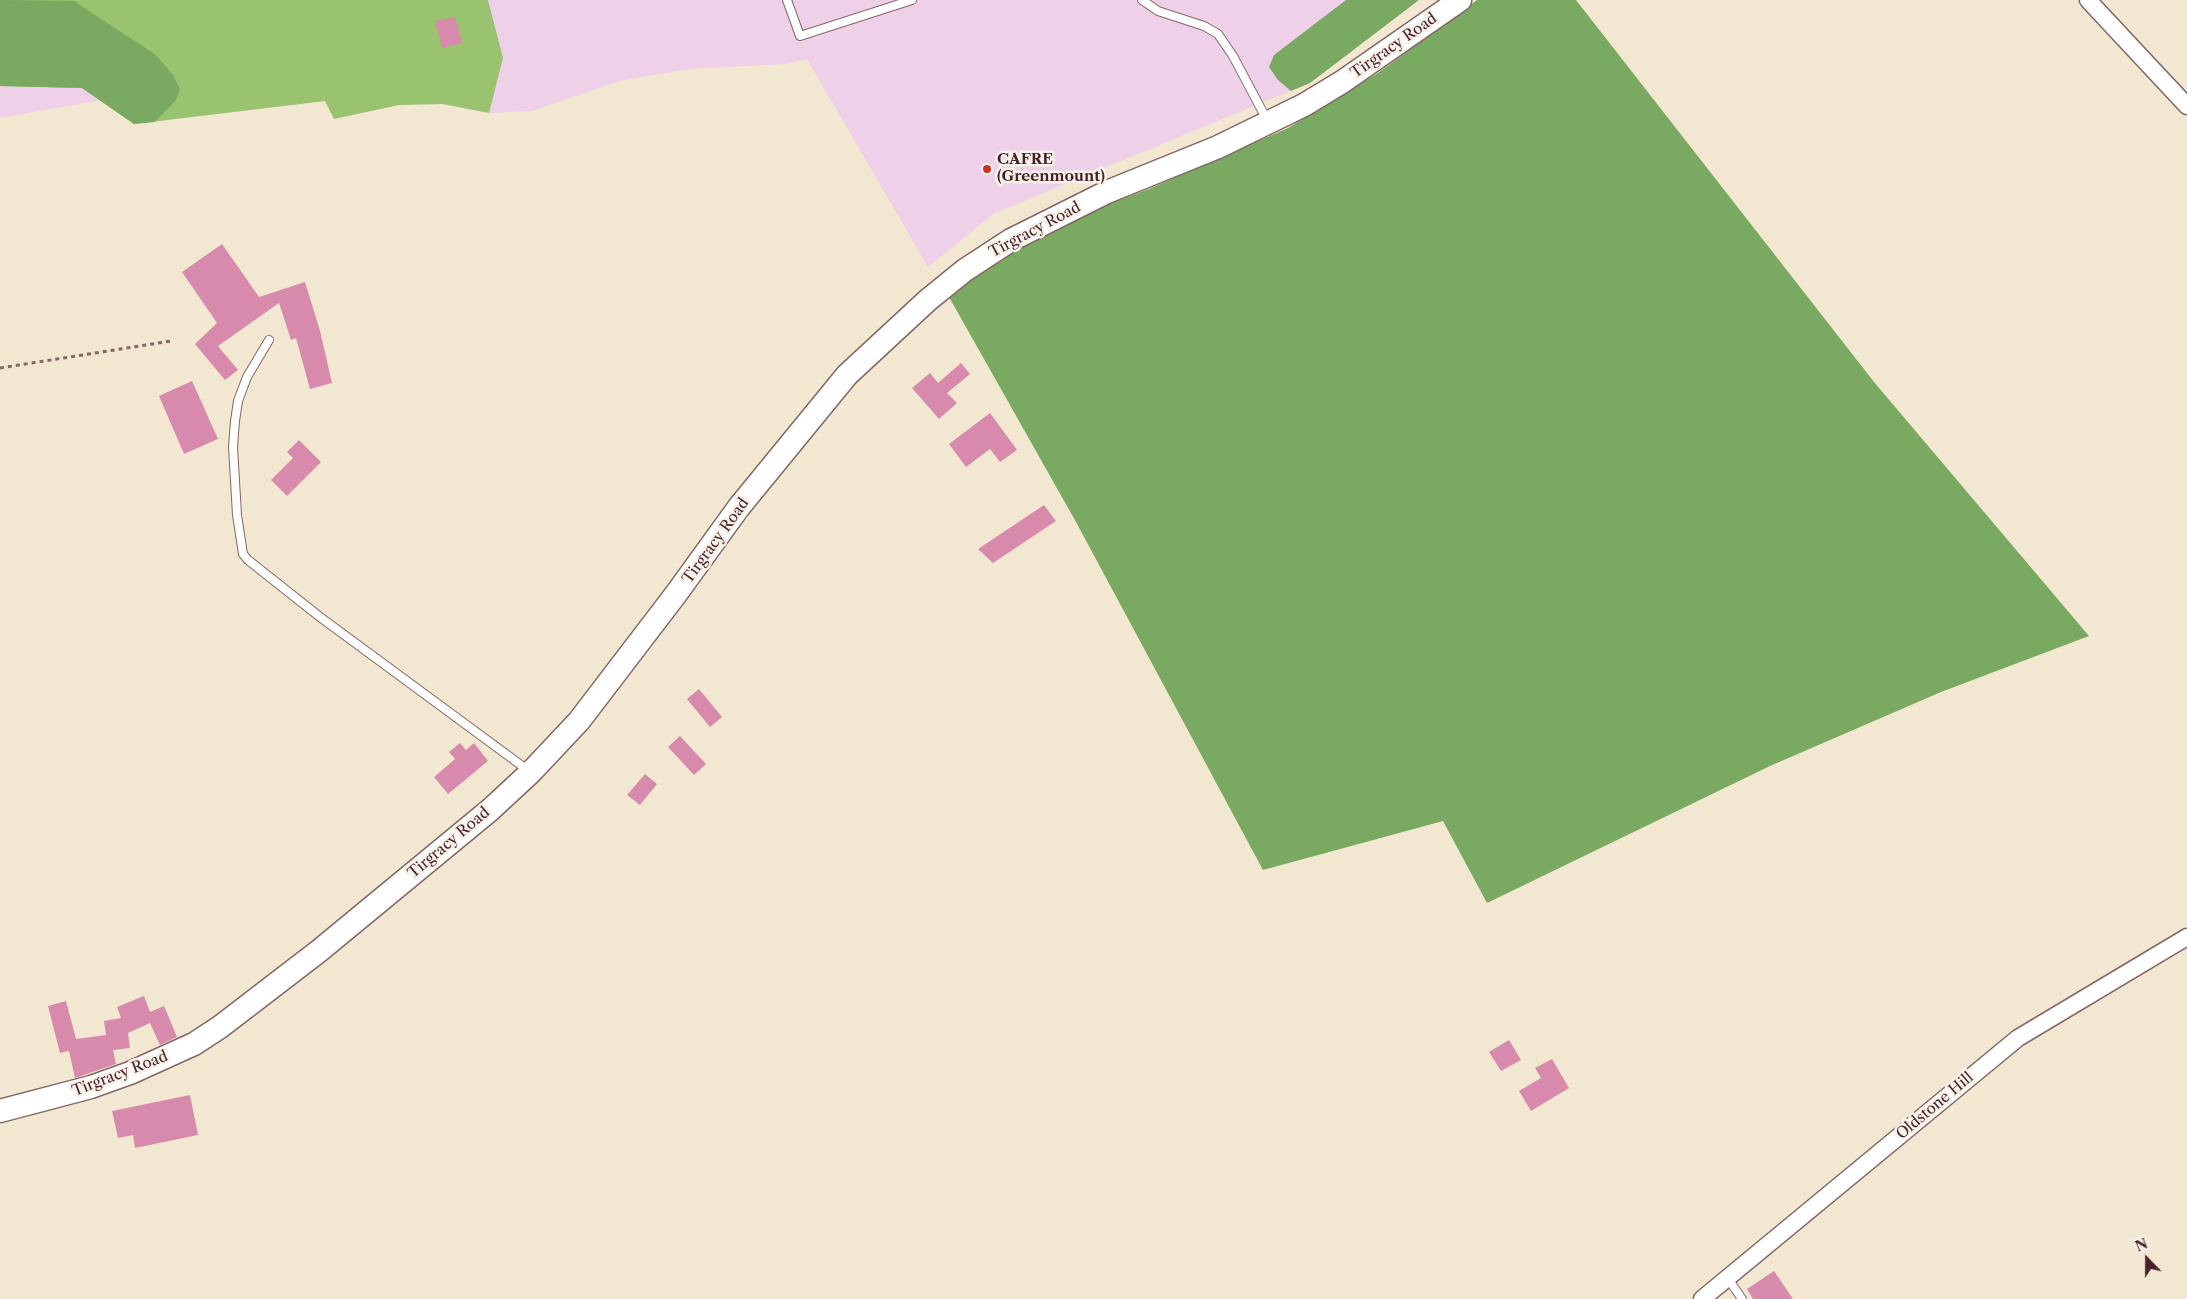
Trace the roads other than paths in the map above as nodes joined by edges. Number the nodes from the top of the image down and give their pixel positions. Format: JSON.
{"nodes":[{"id":1,"x":787,"y":0,"type":"edge"},
{"id":2,"x":912,"y":0,"type":"edge"},
{"id":3,"x":1142,"y":0,"type":"edge"},
{"id":4,"x":1460,"y":0,"type":"edge"},
{"id":5,"x":2088,"y":0,"type":"edge"},
{"id":6,"x":2187,"y":106,"type":"edge"},
{"id":7,"x":1269,"y":123,"type":"junction"},
{"id":8,"x":269,"y":340,"type":"dead end"},
{"id":9,"x":531,"y":772,"type":"junction"},
{"id":10,"x":2187,"y":937,"type":"edge"},
{"id":11,"x":0,"y":1111,"type":"edge"},
{"id":12,"x":1727,"y":1278,"type":"junction"},
{"id":13,"x":1702,"y":1299,"type":"edge"},
{"id":14,"x":1742,"y":1299,"type":"edge"}],
"edges":[{"from":1,"to":2,"type":"lane"},
{"from":3,"to":7,"type":"lane"},
{"from":4,"to":7,"type":"street","name":"Tirgracy Road"},
{"from":5,"to":6,"type":"street"},
{"from":7,"to":9,"type":"street","name":"Tirgracy Road"},
{"from":8,"to":9,"type":"lane"},
{"from":9,"to":11,"type":"street","name":"Tirgracy Road"},
{"from":10,"to":12,"type":"street","name":"Oldstone Hill"},
{"from":12,"to":13,"type":"street","name":"Oldstone Hill"},
{"from":12,"to":14,"type":"lane"}]}
